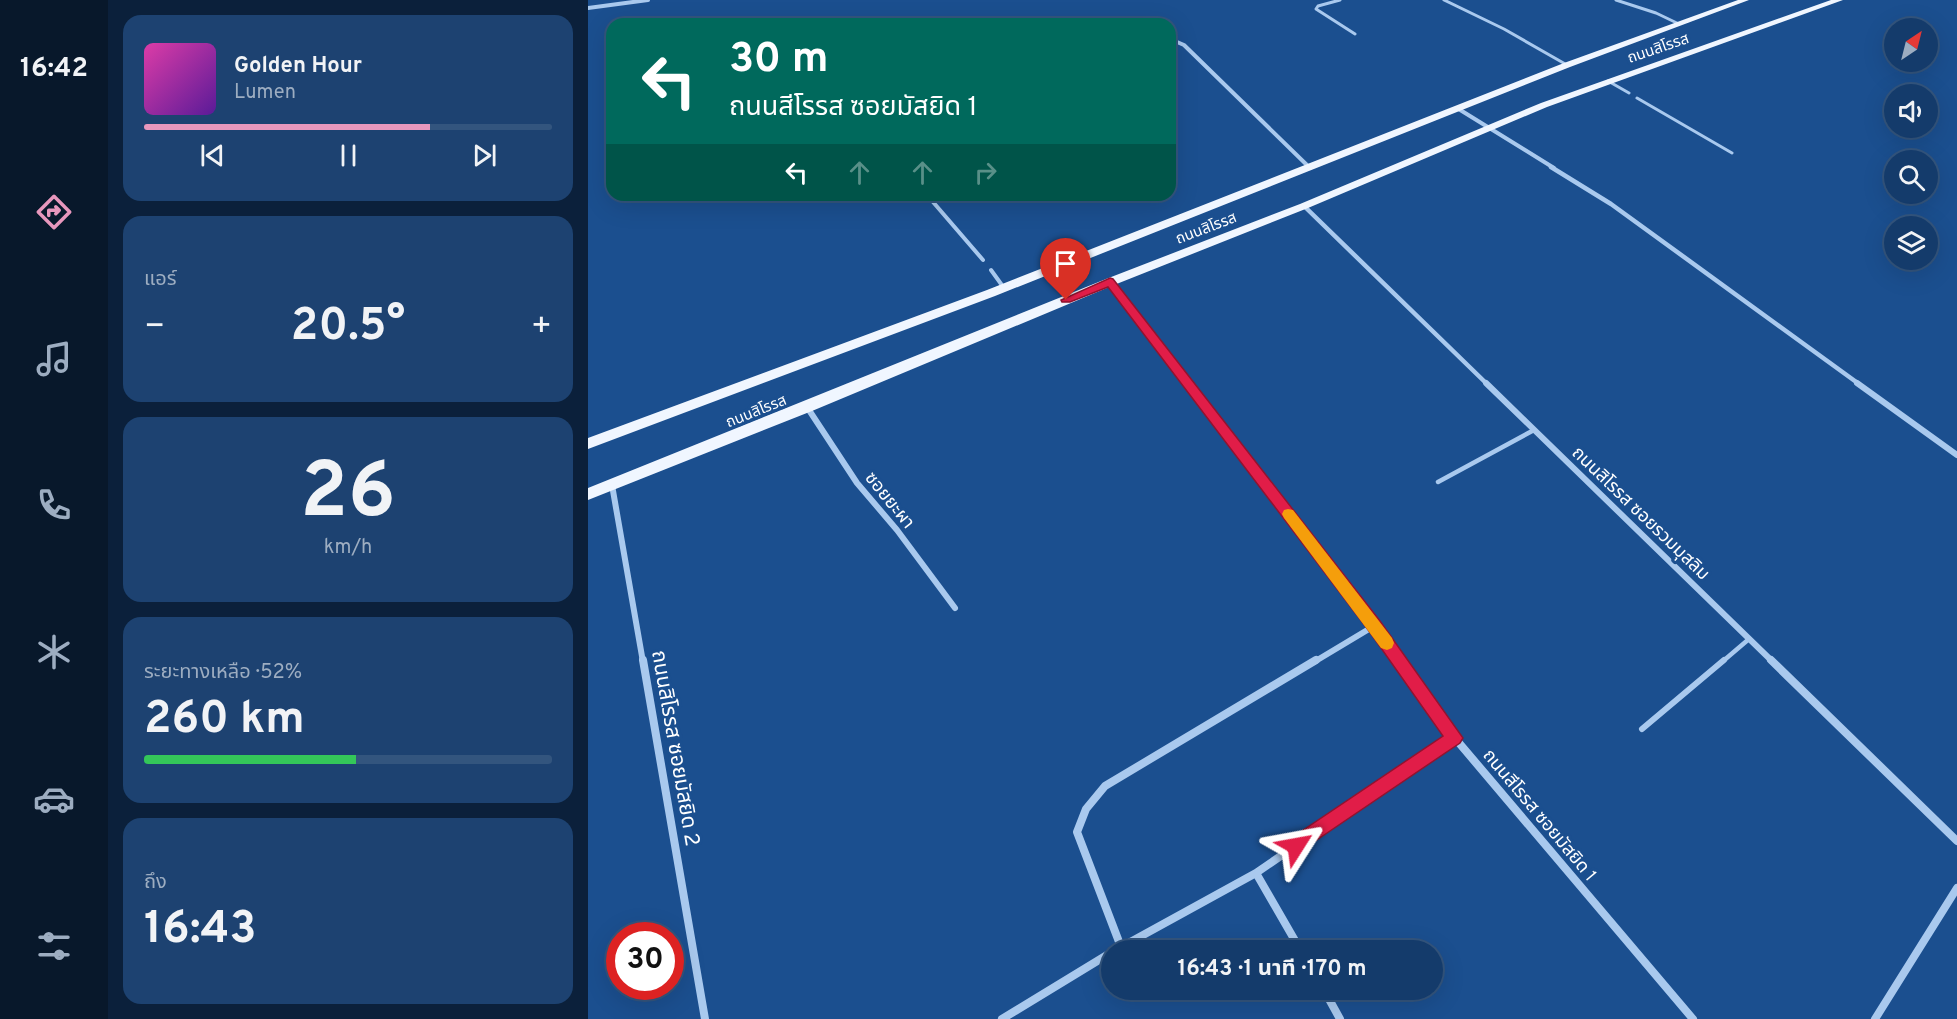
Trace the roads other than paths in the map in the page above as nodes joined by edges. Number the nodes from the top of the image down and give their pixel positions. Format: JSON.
{"nodes":[{"id":1,"x":648,"y":0,"type":"edge"},
{"id":2,"x":1340,"y":0,"type":"edge"},
{"id":3,"x":1444,"y":0,"type":"edge"},
{"id":4,"x":1616,"y":0,"type":"edge"},
{"id":5,"x":1745,"y":0,"type":"edge"},
{"id":6,"x":1839,"y":0,"type":"edge"},
{"id":7,"x":588,"y":8,"type":"edge"},
{"id":8,"x":1679,"y":24,"type":"junction"},
{"id":9,"x":1355,"y":34,"type":"dead end"},
{"id":10,"x":1176,"y":42,"type":"edge"},
{"id":11,"x":1567,"y":64,"type":"junction"},
{"id":12,"x":1608,"y":81,"type":"junction"},
{"id":13,"x":1629,"y":93,"type":"dead end"},
{"id":14,"x":1637,"y":98,"type":"dead end"},
{"id":15,"x":1457,"y":108,"type":"junction"},
{"id":16,"x":1487,"y":127,"type":"junction"},
{"id":17,"x":1732,"y":153,"type":"dead end"},
{"id":18,"x":1310,"y":168,"type":"junction"},
{"id":19,"x":932,"y":201,"type":"edge"},
{"id":20,"x":1304,"y":206,"type":"junction"},
{"id":21,"x":983,"y":260,"type":"dead end"},
{"id":22,"x":991,"y":270,"type":"dead end"},
{"id":23,"x":1110,"y":282,"type":"junction"},
{"id":24,"x":1004,"y":288,"type":"junction"},
{"id":25,"x":807,"y":406,"type":"junction"},
{"id":26,"x":1534,"y":430,"type":"junction"},
{"id":27,"x":588,"y":444,"type":"edge"},
{"id":28,"x":1957,"y":455,"type":"edge"},
{"id":29,"x":1438,"y":482,"type":"dead end"},
{"id":30,"x":612,"y":484,"type":"junction"},
{"id":31,"x":588,"y":494,"type":"edge"},
{"id":32,"x":955,"y":608,"type":"dead end"},
{"id":33,"x":1374,"y":626,"type":"junction"},
{"id":34,"x":1749,"y":639,"type":"junction"},
{"id":35,"x":1642,"y":729,"type":"dead end"},
{"id":36,"x":1454,"y":738,"type":"junction"},
{"id":37,"x":1957,"y":841,"type":"edge"},
{"id":38,"x":1256,"y":873,"type":"junction"},
{"id":39,"x":1957,"y":888,"type":"edge"},
{"id":40,"x":1112,"y":940,"type":"edge"},
{"id":41,"x":1133,"y":940,"type":"edge"},
{"id":42,"x":1295,"y":940,"type":"edge"},
{"id":43,"x":1101,"y":959,"type":"edge"},
{"id":44,"x":1330,"y":1000,"type":"edge"},
{"id":45,"x":705,"y":1019,"type":"edge"},
{"id":46,"x":1002,"y":1019,"type":"edge"},
{"id":47,"x":1340,"y":1019,"type":"edge"},
{"id":48,"x":1693,"y":1019,"type":"edge"},
{"id":49,"x":1875,"y":1019,"type":"edge"}],
"edges":[{"from":1,"to":7,"type":"street"},
{"from":2,"to":9,"type":"lane"},
{"from":3,"to":11,"type":"lane"},
{"from":4,"to":8,"type":"lane"},
{"from":5,"to":8,"type":"main road","name":"ถนนสิโรรส"},
{"from":6,"to":12,"type":"main road","name":"ถนนสิโรรส"},
{"from":8,"to":11,"type":"main road","name":"ถนนสิโรรส"},
{"from":10,"to":18,"type":"street"},
{"from":11,"to":15,"type":"main road","name":"ถนนสิโรรส"},
{"from":12,"to":13,"type":"lane"},
{"from":12,"to":16,"type":"main road","name":"ถนนสิโรรส"},
{"from":14,"to":17,"type":"lane"},
{"from":15,"to":16,"type":"street"},
{"from":15,"to":18,"type":"main road","name":"ถนนสิโรรส"},
{"from":16,"to":20,"type":"main road","name":"ถนนสิโรรส"},
{"from":16,"to":28,"type":"street"},
{"from":18,"to":24,"type":"main road","name":"ถนนสิโรรส"},
{"from":19,"to":21,"type":"lane"},
{"from":20,"to":23,"type":"main road","name":"ถนนสิโรรส"},
{"from":20,"to":26,"type":"street","name":"ถนนสิโรรส ซอยรวมมุสลิม"},
{"from":22,"to":24,"type":"lane"},
{"from":23,"to":25,"type":"main road","name":"ถนนสิโรรส"},
{"from":23,"to":33,"type":"street","name":"ถนนสีโรรส ซอยมัสยิด 1"},
{"from":24,"to":27,"type":"main road","name":"ถนนสิโรรส"},
{"from":25,"to":30,"type":"main road","name":"ถนนสิโรรส"},
{"from":25,"to":32,"type":"street","name":"ซอยยะผา"},
{"from":26,"to":29,"type":"lane"},
{"from":26,"to":34,"type":"street","name":"ถนนสิโรรส ซอยรวมมุสลิม"},
{"from":30,"to":31,"type":"main road","name":"ถนนสิโรรส"},
{"from":30,"to":45,"type":"street","name":"ถนนสิโรรส ซอยมัสยิด 2"},
{"from":33,"to":36,"type":"street","name":"ถนนสีโรรส ซอยมัสยิด 1"},
{"from":33,"to":40,"type":"street"},
{"from":34,"to":35,"type":"lane"},
{"from":34,"to":37,"type":"street","name":"ถนนสิโรรส ซอยรวมมุสลิม"},
{"from":36,"to":38,"type":"street"},
{"from":36,"to":48,"type":"street","name":"ถนนสีโรรส ซอยมัสยิด 1"},
{"from":38,"to":41,"type":"street"},
{"from":38,"to":42,"type":"street"},
{"from":39,"to":49,"type":"street"},
{"from":43,"to":46,"type":"street"},
{"from":44,"to":47,"type":"street"}]}
